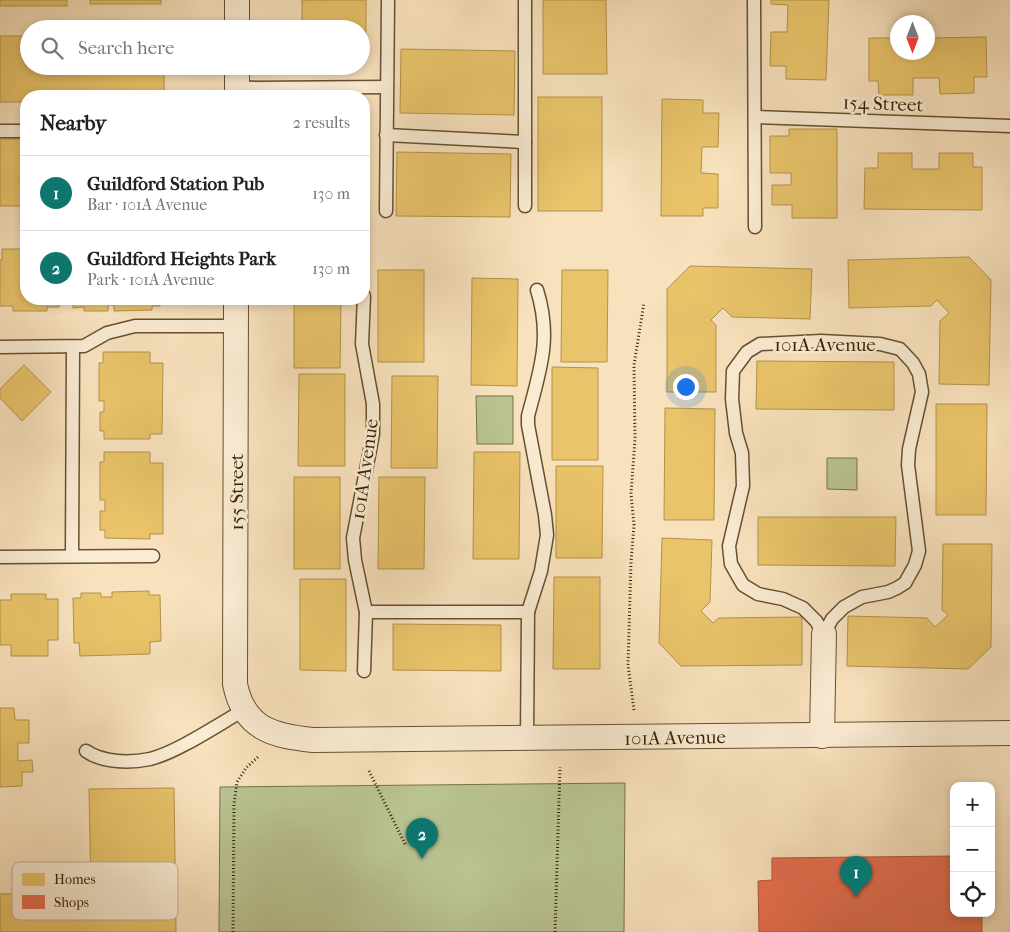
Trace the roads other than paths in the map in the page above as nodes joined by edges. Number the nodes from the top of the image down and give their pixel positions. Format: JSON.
{"nodes":[{"id":1,"x":237,"y":0,"type":"edge"},
{"id":2,"x":388,"y":0,"type":"edge"},
{"id":3,"x":525,"y":0,"type":"edge"},
{"id":4,"x":754,"y":0,"type":"edge"},
{"id":5,"x":237,"y":20,"type":"edge"},
{"id":6,"x":237,"y":83,"type":"edge"},
{"id":7,"x":387,"y":87,"type":"junction"},
{"id":8,"x":755,"y":117,"type":"junction"},
{"id":9,"x":1010,"y":126,"type":"edge"},
{"id":10,"x":0,"y":131,"type":"edge"},
{"id":11,"x":20,"y":131,"type":"edge"},
{"id":12,"x":386,"y":136,"type":"junction"},
{"id":13,"x":525,"y":142,"type":"junction"},
{"id":14,"x":525,"y":206,"type":"dead end"},
{"id":15,"x":386,"y":211,"type":"dead end"},
{"id":16,"x":755,"y":228,"type":"dead end"},
{"id":17,"x":537,"y":290,"type":"dead end"},
{"id":18,"x":236,"y":305,"type":"edge"},
{"id":19,"x":364,"y":305,"type":"edge"},
{"id":20,"x":236,"y":326,"type":"junction"},
{"id":21,"x":0,"y":347,"type":"edge"},
{"id":22,"x":73,"y":347,"type":"junction"},
{"id":23,"x":72,"y":556,"type":"junction"},
{"id":24,"x":152,"y":556,"type":"dead end"},
{"id":25,"x":0,"y":557,"type":"edge"},
{"id":26,"x":366,"y":612,"type":"junction"},
{"id":27,"x":528,"y":612,"type":"junction"},
{"id":28,"x":824,"y":634,"type":"junction"},
{"id":29,"x":364,"y":671,"type":"dead end"},
{"id":30,"x":235,"y":684,"type":"joint"},
{"id":31,"x":244,"y":710,"type":"junction"},
{"id":32,"x":1010,"y":734,"type":"edge"},
{"id":33,"x":822,"y":736,"type":"junction"},
{"id":34,"x":527,"y":739,"type":"junction"},
{"id":35,"x":86,"y":751,"type":"dead end"}],
"edges":[{"from":1,"to":5,"type":"street"},
{"from":2,"to":7,"type":"lane"},
{"from":3,"to":13,"type":"lane"},
{"from":4,"to":8,"type":"lane"},
{"from":6,"to":7,"type":"lane"},
{"from":7,"to":12,"type":"lane"},
{"from":8,"to":9,"type":"lane","name":"154 Street"},
{"from":8,"to":16,"type":"lane"},
{"from":10,"to":11,"type":"lane"},
{"from":12,"to":13,"type":"lane"},
{"from":12,"to":15,"type":"lane"},
{"from":13,"to":14,"type":"lane"},
{"from":17,"to":27,"type":"lane"},
{"from":18,"to":20,"type":"street","name":"155 Street"},
{"from":19,"to":26,"type":"lane","name":"101A Avenue"},
{"from":20,"to":22,"type":"lane"},
{"from":20,"to":30,"type":"street","name":"155 Street"},
{"from":21,"to":22,"type":"lane"},
{"from":22,"to":23,"type":"lane"},
{"from":23,"to":24,"type":"lane"},
{"from":23,"to":25,"type":"lane"},
{"from":26,"to":27,"type":"lane"},
{"from":26,"to":29,"type":"lane","name":"101A Avenue"},
{"from":27,"to":34,"type":"lane"},
{"from":28,"to":28,"type":"lane","name":"101A Avenue"},
{"from":28,"to":33,"type":"street"},
{"from":30,"to":31,"type":"street","name":"101A Avenue"},
{"from":31,"to":34,"type":"street","name":"101A Avenue"},
{"from":31,"to":35,"type":"lane"},
{"from":32,"to":33,"type":"street","name":"101A Avenue"},
{"from":33,"to":34,"type":"street","name":"101A Avenue"}]}
